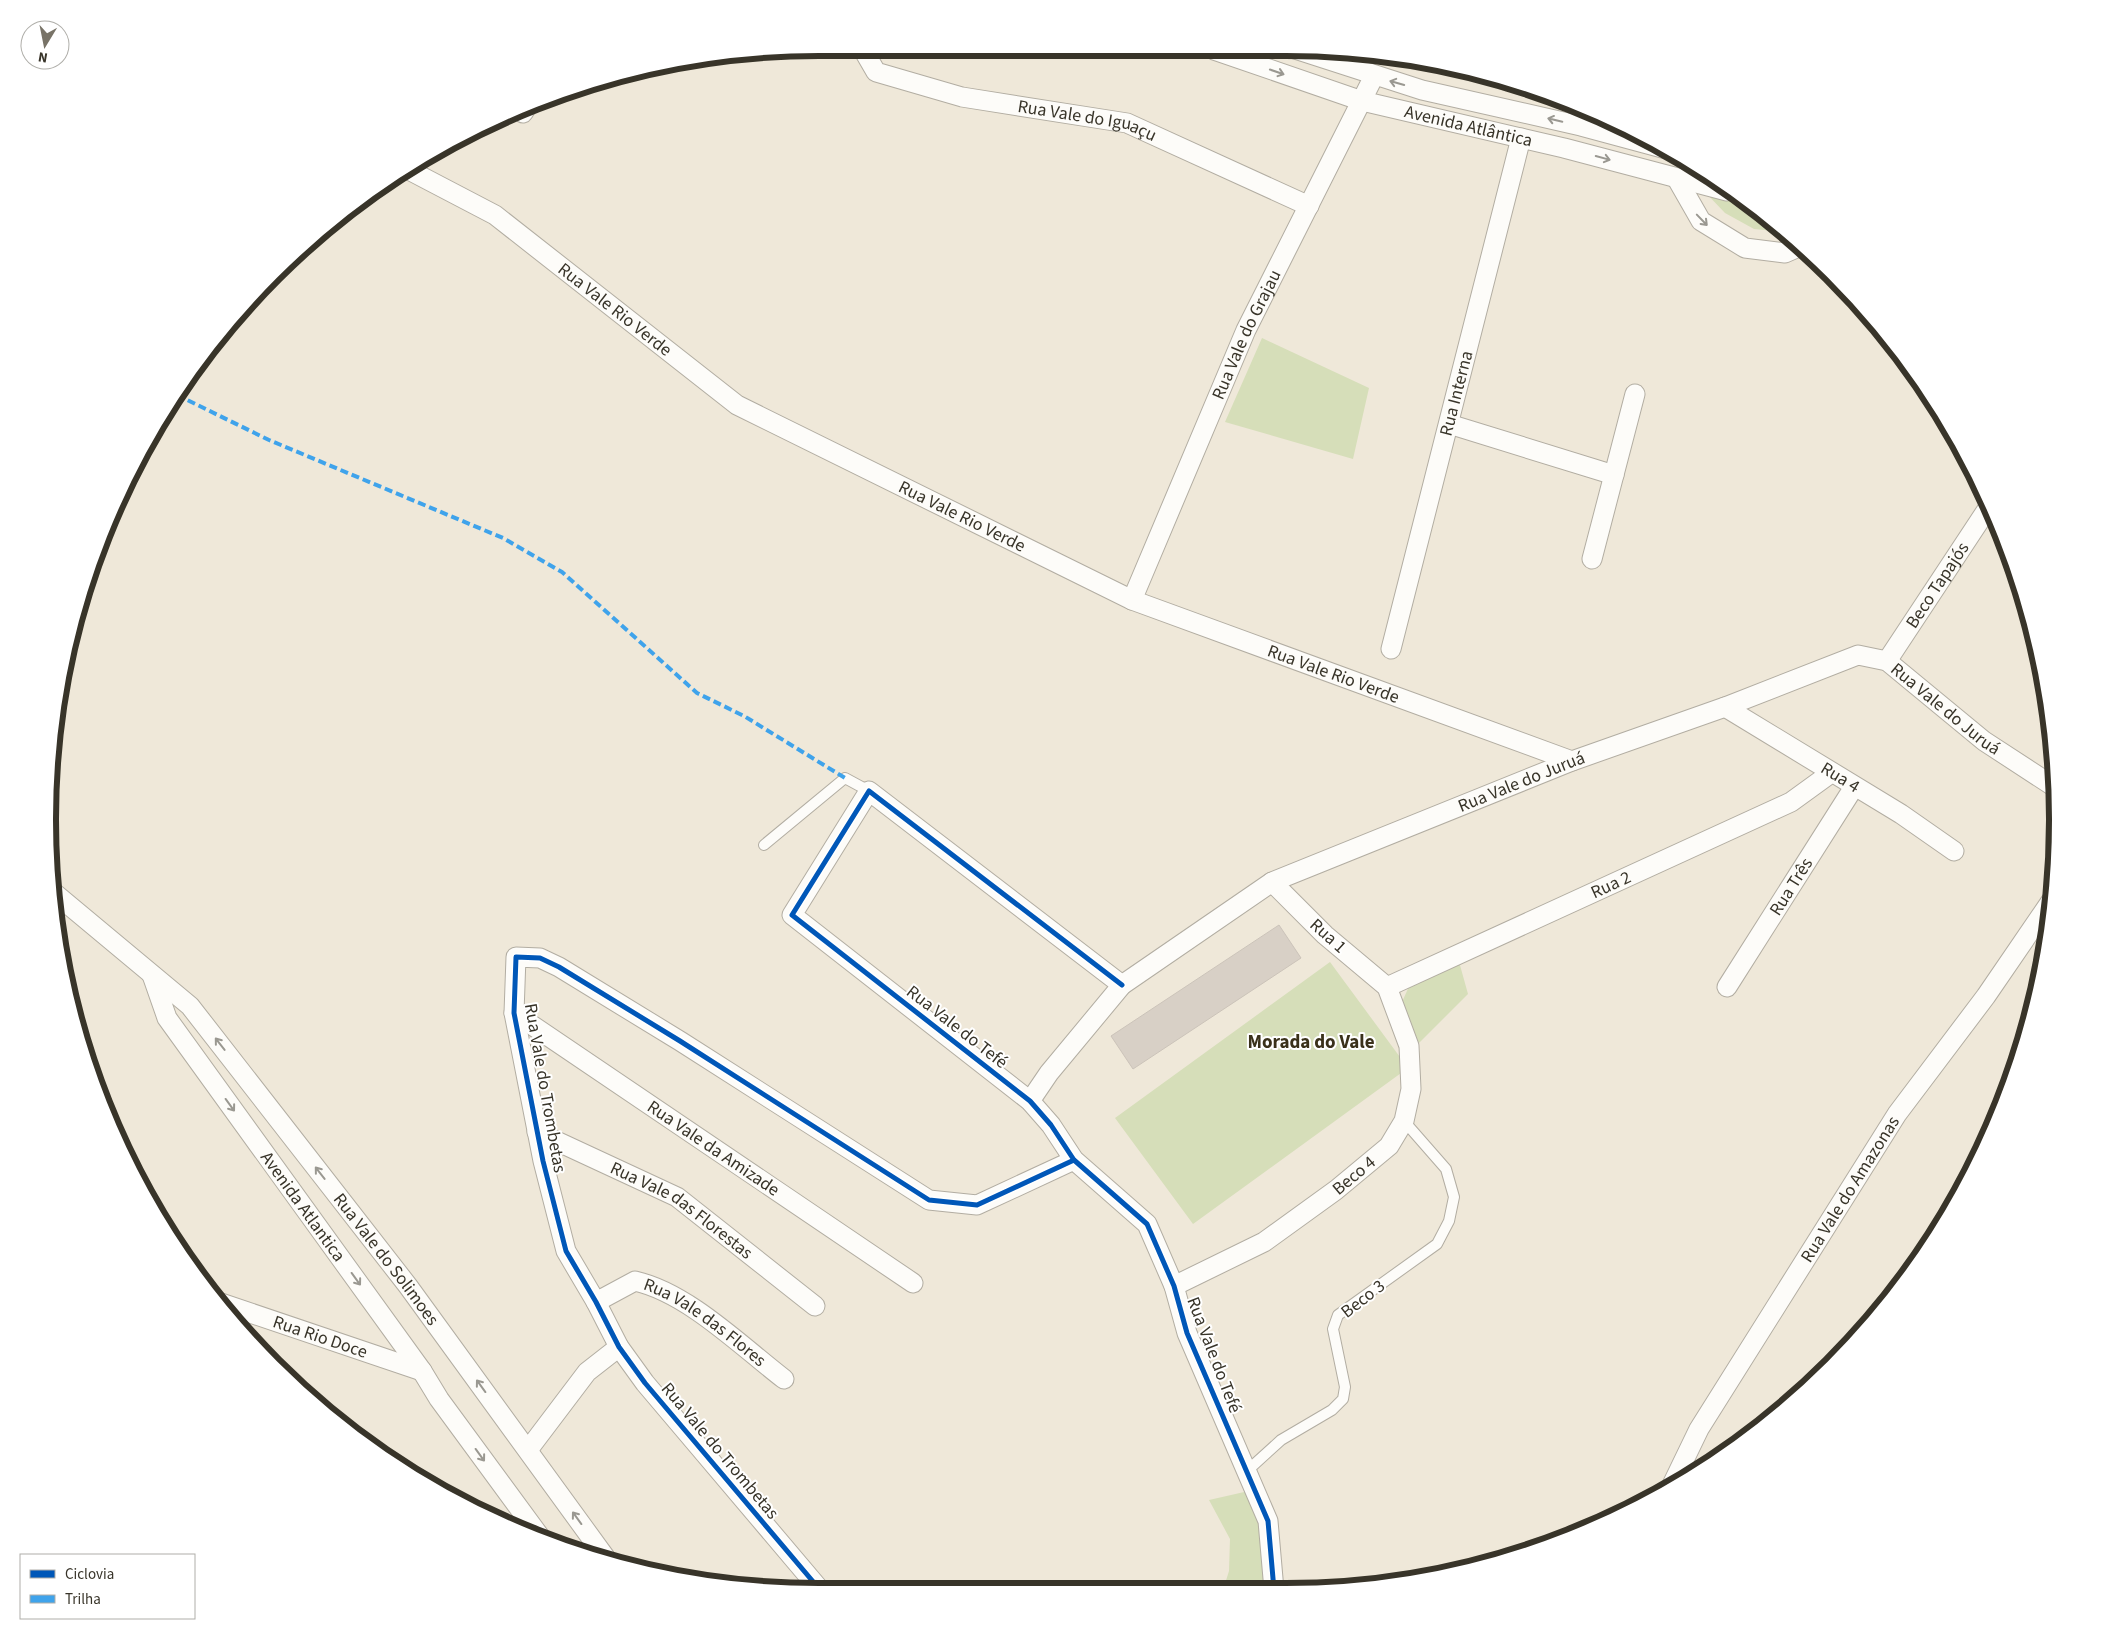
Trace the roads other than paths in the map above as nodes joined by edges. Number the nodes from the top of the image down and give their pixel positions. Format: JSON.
{"nodes":[{"id":1,"x":867,"y":56,"type":"edge"},
{"id":2,"x":1231,"y":56,"type":"edge"},
{"id":3,"x":1317,"y":57,"type":"edge"},
{"id":4,"x":1374,"y":76,"type":"junction"},
{"id":5,"x":1362,"y":101,"type":"junction"},
{"id":6,"x":1593,"y":121,"type":"edge"},
{"id":7,"x":1581,"y":126,"type":"junction"},
{"id":8,"x":1521,"y":138,"type":"junction"},
{"id":9,"x":1631,"y":140,"type":"edge"},
{"id":10,"x":1564,"y":148,"type":"junction"},
{"id":11,"x":416,"y":173,"type":"edge"},
{"id":12,"x":1678,"y":179,"type":"junction"},
{"id":13,"x":1714,"y":188,"type":"edge"},
{"id":14,"x":1309,"y":206,"type":"junction"},
{"id":15,"x":1793,"y":250,"type":"edge"},
{"id":16,"x":1635,"y":394,"type":"dead end"},
{"id":17,"x":1449,"y":424,"type":"junction"},
{"id":18,"x":1614,"y":475,"type":"junction"},
{"id":19,"x":1985,"y":513,"type":"edge"},
{"id":20,"x":1592,"y":559,"type":"dead end"},
{"id":21,"x":1132,"y":600,"type":"junction"},
{"id":22,"x":1391,"y":649,"type":"dead end"},
{"id":23,"x":1887,"y":660,"type":"junction"},
{"id":24,"x":1725,"y":707,"type":"junction"},
{"id":25,"x":1572,"y":761,"type":"junction"},
{"id":26,"x":1831,"y":773,"type":"junction"},
{"id":27,"x":2047,"y":782,"type":"edge"},
{"id":28,"x":1854,"y":787,"type":"junction"},
{"id":29,"x":869,"y":791,"type":"junction"},
{"id":30,"x":764,"y":845,"type":"dead end"},
{"id":31,"x":1954,"y":851,"type":"dead end"},
{"id":32,"x":1272,"y":882,"type":"junction"},
{"id":33,"x":61,"y":898,"type":"edge"},
{"id":34,"x":2042,"y":914,"type":"edge"},
{"id":35,"x":152,"y":974,"type":"junction"},
{"id":36,"x":1122,"y":985,"type":"junction"},
{"id":37,"x":1387,"y":987,"type":"junction"},
{"id":38,"x":1727,"y":987,"type":"dead end"},
{"id":39,"x":514,"y":1013,"type":"junction"},
{"id":40,"x":1030,"y":1101,"type":"junction"},
{"id":41,"x":1404,"y":1120,"type":"junction"},
{"id":42,"x":537,"y":1132,"type":"junction"},
{"id":43,"x":1074,"y":1160,"type":"junction"},
{"id":44,"x":913,"y":1283,"type":"dead end"},
{"id":45,"x":1174,"y":1286,"type":"junction"},
{"id":46,"x":596,"y":1302,"type":"junction"},
{"id":47,"x":815,"y":1306,"type":"dead end"},
{"id":48,"x":233,"y":1307,"type":"edge"},
{"id":49,"x":618,"y":1347,"type":"junction"},
{"id":50,"x":422,"y":1371,"type":"junction"},
{"id":51,"x":784,"y":1379,"type":"dead end"},
{"id":52,"x":528,"y":1450,"type":"junction"},
{"id":53,"x":1248,"y":1470,"type":"junction"},
{"id":54,"x":1677,"y":1474,"type":"edge"},
{"id":55,"x":533,"y":1527,"type":"edge"},
{"id":56,"x":600,"y":1550,"type":"edge"},
{"id":57,"x":813,"y":1583,"type":"edge"},
{"id":58,"x":1273,"y":1583,"type":"edge"}],
"edges":[{"from":1,"to":14,"type":"street","name":"Rua Vale do Iguaçu"},
{"from":2,"to":5,"type":"street","name":"Avenida Atlântica","one_way":true},
{"from":3,"to":4,"type":"street","name":"Avenida Atlântica"},
{"from":4,"to":5,"type":"street","name":"Rua Vale do Grajau"},
{"from":7,"to":4,"type":"street","name":"Avenida Atlântica","one_way":true},
{"from":5,"to":8,"type":"street","name":"Avenida Atlântica"},
{"from":5,"to":14,"type":"street","name":"Rua Vale do Grajau"},
{"from":6,"to":7,"type":"street"},
{"from":7,"to":9,"type":"street","name":"Avenida Atlântica"},
{"from":7,"to":10,"type":"street"},
{"from":8,"to":10,"type":"street","name":"Avenida Atlântica"},
{"from":8,"to":17,"type":"street","name":"Rua Interna"},
{"from":10,"to":12,"type":"street","name":"Avenida Atlântica","one_way":true},
{"from":11,"to":21,"type":"street","name":"Rua Vale Rio Verde"},
{"from":12,"to":13,"type":"street","name":"Avenida Atlântica"},
{"from":12,"to":15,"type":"street","one_way":true},
{"from":14,"to":21,"type":"street","name":"Rua Vale do Grajau"},
{"from":16,"to":18,"type":"street"},
{"from":17,"to":18,"type":"street"},
{"from":17,"to":22,"type":"street","name":"Rua Interna"},
{"from":18,"to":20,"type":"street"},
{"from":19,"to":23,"type":"street","name":"Beco Tapajós"},
{"from":21,"to":25,"type":"street","name":"Rua Vale Rio Verde"},
{"from":23,"to":24,"type":"street","name":"Rua Vale do Juruá"},
{"from":23,"to":27,"type":"street","name":"Rua Vale do Juruá"},
{"from":24,"to":25,"type":"street","name":"Rua Vale do Juruá"},
{"from":24,"to":26,"type":"street","name":"Rua 4"},
{"from":25,"to":32,"type":"street","name":"Rua Vale do Juruá"},
{"from":26,"to":28,"type":"street","name":"Rua 4"},
{"from":26,"to":37,"type":"street","name":"Rua 2"},
{"from":28,"to":31,"type":"street","name":"Rua 4"},
{"from":28,"to":38,"type":"street","name":"Rua Três"},
{"from":29,"to":30,"type":"lane"},
{"from":29,"to":36,"type":"street"},
{"from":29,"to":40,"type":"street","name":"Rua Vale do Tefé"},
{"from":32,"to":36,"type":"street","name":"Rua Vale do Juruá"},
{"from":32,"to":37,"type":"street","name":"Rua 1"},
{"from":33,"to":35,"type":"street"},
{"from":34,"to":54,"type":"street","name":"Rua Vale do Amazonas"},
{"from":35,"to":50,"type":"street","name":"Avenida Atlantica","one_way":true},
{"from":52,"to":35,"type":"street","name":"Rua Vale do Solimoes","one_way":true},
{"from":36,"to":40,"type":"street","name":"Rua Vale do Juruá"},
{"from":37,"to":41,"type":"street","name":"Beco 4"},
{"from":39,"to":42,"type":"street","name":"Rua Vale do Trombetas"},
{"from":39,"to":43,"type":"street","name":"Rua Vale do Trombetas"},
{"from":39,"to":44,"type":"street","name":"Rua Vale da Amizade"},
{"from":40,"to":43,"type":"street","name":"Rua Vale do Tefé"},
{"from":41,"to":45,"type":"street","name":"Beco 4"},
{"from":41,"to":53,"type":"lane","name":"Beco 3"},
{"from":42,"to":46,"type":"street","name":"Rua Vale do Trombetas"},
{"from":42,"to":47,"type":"street","name":"Rua Vale das Florestas"},
{"from":43,"to":45,"type":"street","name":"Rua Vale do Tefé"},
{"from":45,"to":53,"type":"street","name":"Rua Vale do Tefé"},
{"from":46,"to":49,"type":"street","name":"Rua Vale do Trombetas"},
{"from":46,"to":51,"type":"street","name":"Rua Vale das Flores"},
{"from":48,"to":50,"type":"street","name":"Rua Rio Doce"},
{"from":49,"to":52,"type":"street"},
{"from":49,"to":57,"type":"street","name":"Rua Vale do Trombetas"},
{"from":50,"to":55,"type":"street","name":"Avenida Atlantica","one_way":true},
{"from":56,"to":52,"type":"street","name":"Rua Vale do Solimoes","one_way":true},
{"from":53,"to":58,"type":"street","name":"Rua Vale do Tefé"}]}
